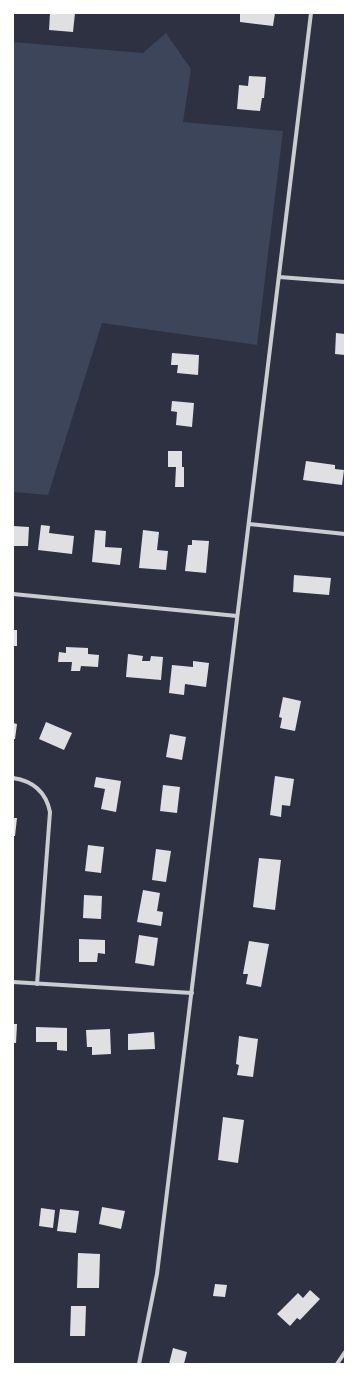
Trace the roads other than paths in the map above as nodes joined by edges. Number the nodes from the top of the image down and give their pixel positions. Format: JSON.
{"nodes":[{"id":1,"x":311,"y":13,"type":"edge"},
{"id":2,"x":279,"y":277,"type":"junction"},
{"id":3,"x":345,"y":282,"type":"edge"},
{"id":4,"x":249,"y":524,"type":"junction"},
{"id":5,"x":345,"y":534,"type":"edge"},
{"id":6,"x":13,"y":594,"type":"edge"},
{"id":7,"x":237,"y":616,"type":"junction"},
{"id":8,"x":13,"y":778,"type":"edge"},
{"id":9,"x":13,"y":982,"type":"edge"},
{"id":10,"x":37,"y":984,"type":"junction"},
{"id":11,"x":192,"y":993,"type":"junction"},
{"id":12,"x":345,"y":1352,"type":"edge"},
{"id":13,"x":139,"y":1364,"type":"edge"},
{"id":14,"x":337,"y":1364,"type":"edge"}],
"edges":[{"from":1,"to":2,"type":"street"},
{"from":2,"to":3,"type":"street"},
{"from":2,"to":4,"type":"street"},
{"from":4,"to":5,"type":"street"},
{"from":4,"to":7,"type":"street"},
{"from":6,"to":7,"type":"street"},
{"from":7,"to":11,"type":"street"},
{"from":8,"to":10,"type":"street"},
{"from":9,"to":10,"type":"street"},
{"from":10,"to":11,"type":"street"},
{"from":11,"to":13,"type":"street"},
{"from":12,"to":14,"type":"street"}]}
